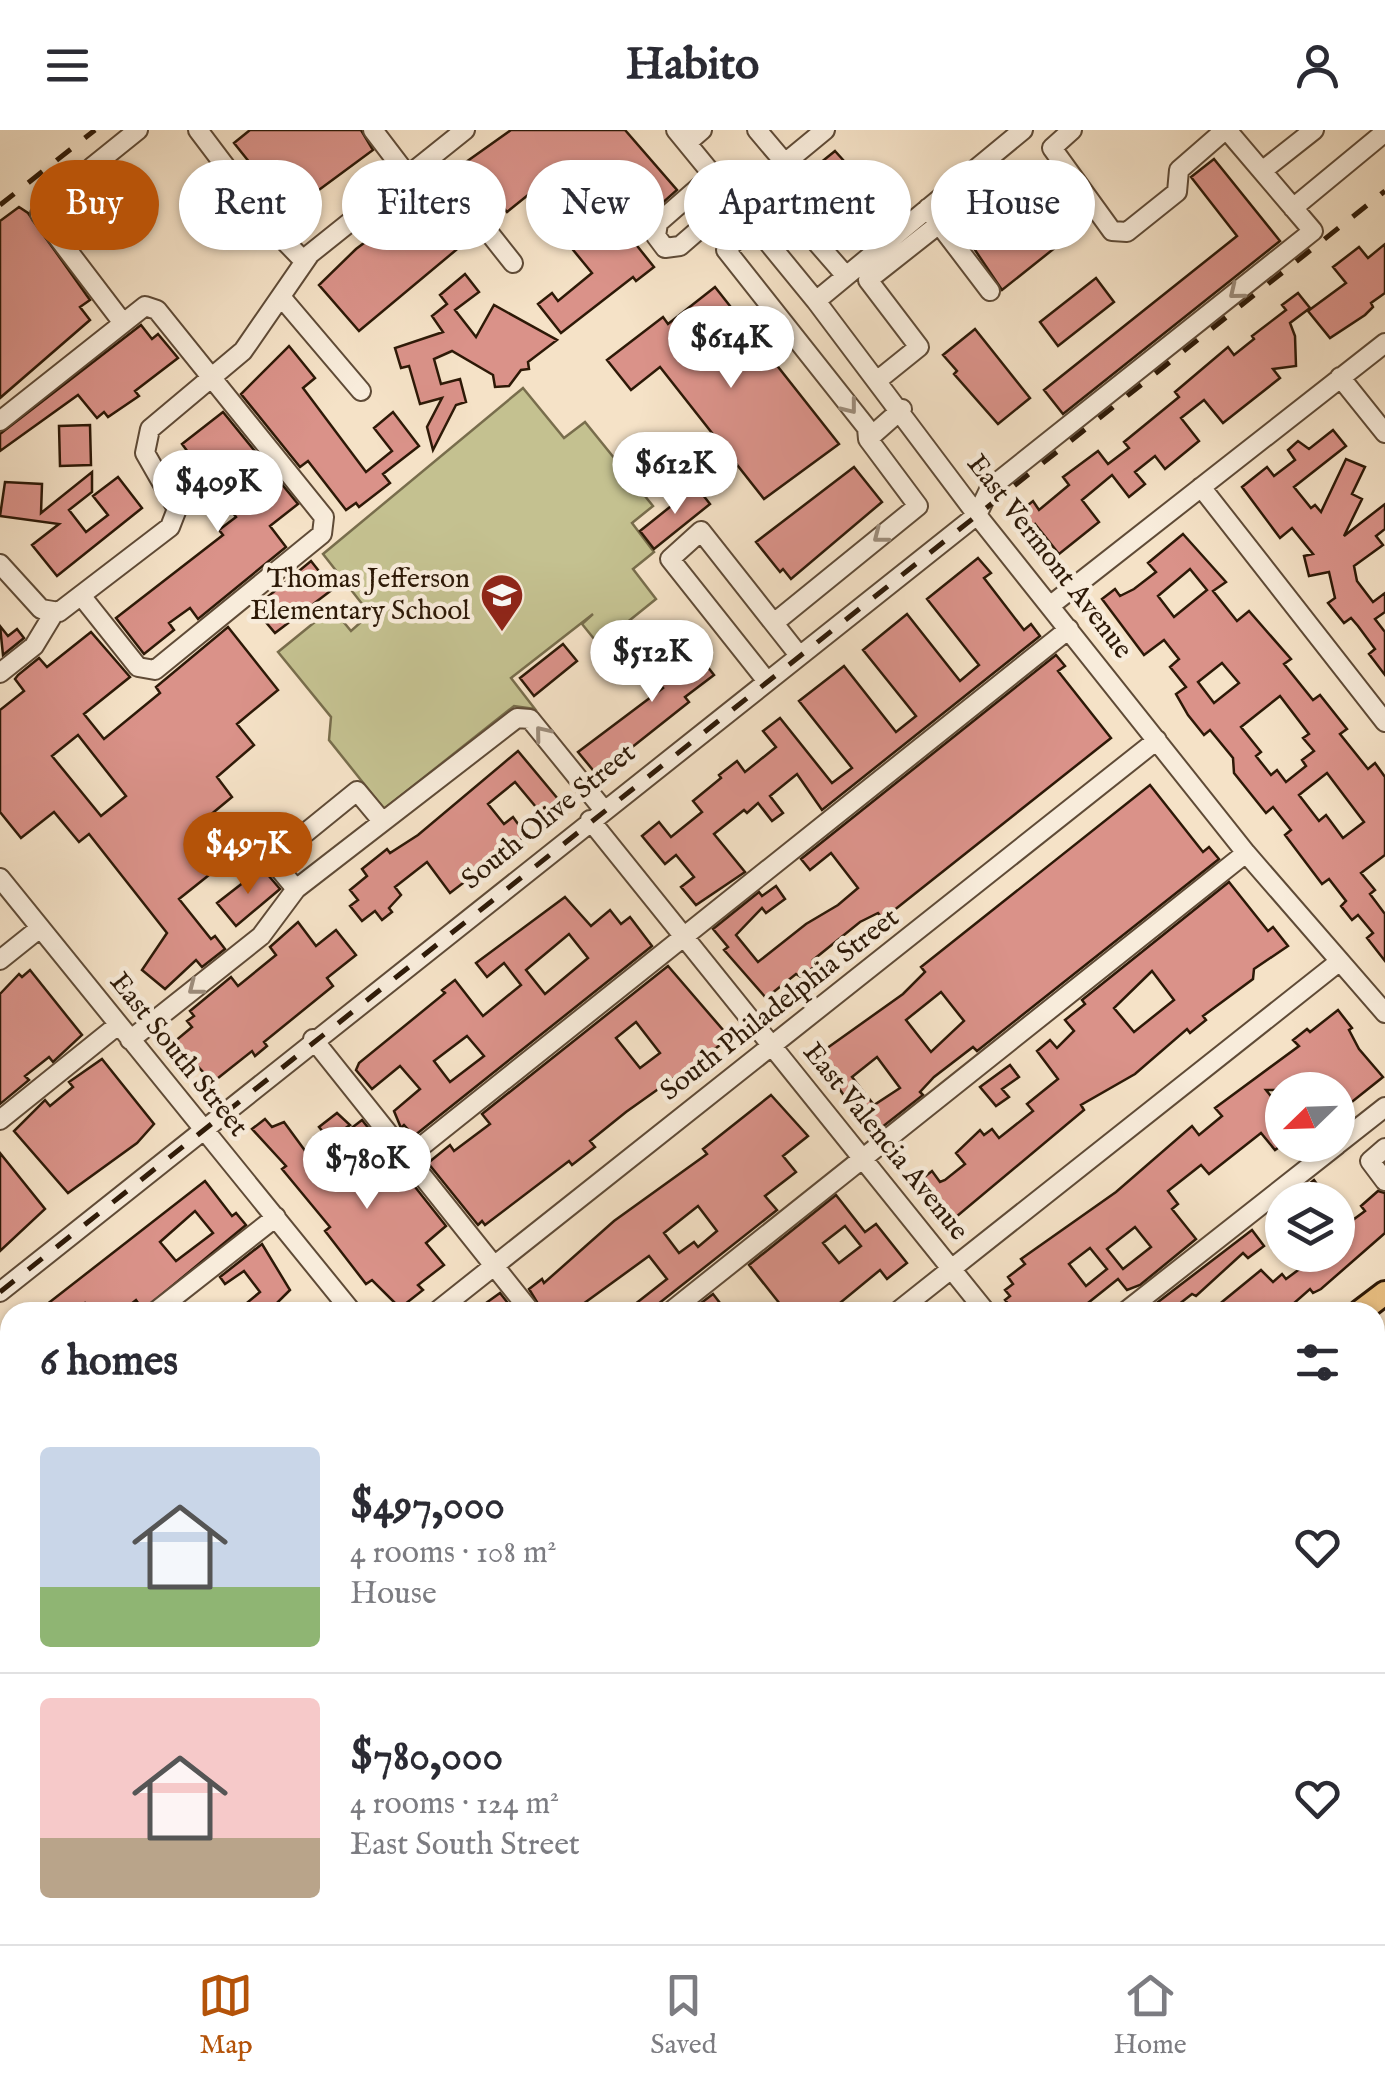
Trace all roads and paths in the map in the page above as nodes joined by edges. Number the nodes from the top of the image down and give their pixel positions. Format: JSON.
{"nodes":[{"id":1,"x":138,"y":130,"type":"edge"},
{"id":2,"x":198,"y":130,"type":"edge"},
{"id":3,"x":373,"y":130,"type":"edge"},
{"id":4,"x":466,"y":130,"type":"edge"},
{"id":5,"x":702,"y":130,"type":"edge"},
{"id":6,"x":757,"y":130,"type":"edge"},
{"id":7,"x":824,"y":130,"type":"edge"},
{"id":8,"x":1022,"y":130,"type":"edge"},
{"id":9,"x":1072,"y":130,"type":"edge"},
{"id":10,"x":1226,"y":130,"type":"edge"},
{"id":11,"x":1314,"y":130,"type":"edge"},
{"id":12,"x":1385,"y":132,"type":"edge"},
{"id":13,"x":681,"y":136,"type":"edge"},
{"id":14,"x":430,"y":158,"type":"junction"},
{"id":15,"x":101,"y":160,"type":"edge"},
{"id":16,"x":396,"y":160,"type":"edge"},
{"id":17,"x":428,"y":160,"type":"edge"},
{"id":18,"x":701,"y":160,"type":"edge"},
{"id":19,"x":991,"y":160,"type":"edge"},
{"id":20,"x":1262,"y":171,"type":"junction"},
{"id":21,"x":684,"y":201,"type":"edge"},
{"id":22,"x":1293,"y":208,"type":"junction"},
{"id":23,"x":931,"y":218,"type":"edge"},
{"id":24,"x":931,"y":219,"type":"edge"},
{"id":25,"x":342,"y":230,"type":"edge"},
{"id":26,"x":684,"y":243,"type":"edge"},
{"id":27,"x":67,"y":250,"type":"edge"},
{"id":28,"x":726,"y":250,"type":"edge"},
{"id":29,"x":774,"y":250,"type":"edge"},
{"id":30,"x":823,"y":250,"type":"edge"},
{"id":31,"x":959,"y":250,"type":"edge"},
{"id":32,"x":304,"y":261,"type":"junction"},
{"id":33,"x":513,"y":263,"type":"dead end"},
{"id":34,"x":846,"y":276,"type":"junction"},
{"id":35,"x":990,"y":291,"type":"dead end"},
{"id":36,"x":282,"y":298,"type":"junction"},
{"id":37,"x":816,"y":301,"type":"junction"},
{"id":38,"x":123,"y":323,"type":"junction"},
{"id":39,"x":1385,"y":343,"type":"edge"},
{"id":40,"x":1340,"y":376,"type":"junction"},
{"id":41,"x":213,"y":378,"type":"junction"},
{"id":42,"x":878,"y":380,"type":"junction"},
{"id":43,"x":361,"y":391,"type":"dead end"},
{"id":44,"x":902,"y":409,"type":"junction"},
{"id":45,"x":0,"y":420,"type":"edge"},
{"id":46,"x":1385,"y":434,"type":"edge"},
{"id":47,"x":868,"y":439,"type":"junction"},
{"id":48,"x":1201,"y":488,"type":"junction"},
{"id":49,"x":977,"y":515,"type":"junction"},
{"id":50,"x":0,"y":564,"type":"edge"},
{"id":51,"x":83,"y":598,"type":"junction"},
{"id":52,"x":1051,"y":604,"type":"junction"},
{"id":53,"x":54,"y":613,"type":"junction"},
{"id":54,"x":774,"y":624,"type":"junction"},
{"id":55,"x":1069,"y":628,"type":"junction"},
{"id":56,"x":798,"y":654,"type":"junction"},
{"id":57,"x":0,"y":673,"type":"edge"},
{"id":58,"x":766,"y":680,"type":"junction"},
{"id":59,"x":1385,"y":722,"type":"edge"},
{"id":60,"x":1157,"y":740,"type":"junction"},
{"id":61,"x":596,"y":814,"type":"junction"},
{"id":62,"x":382,"y":821,"type":"junction"},
{"id":63,"x":1246,"y":852,"type":"junction"},
{"id":64,"x":0,"y":878,"type":"edge"},
{"id":65,"x":296,"y":890,"type":"junction"},
{"id":66,"x":40,"y":928,"type":"junction"},
{"id":67,"x":684,"y":936,"type":"junction"},
{"id":68,"x":0,"y":960,"type":"edge"},
{"id":69,"x":1340,"y":960,"type":"junction"},
{"id":70,"x":1378,"y":990,"type":"edge"},
{"id":71,"x":1385,"y":1013,"type":"edge"},
{"id":72,"x":124,"y":1032,"type":"junction"},
{"id":73,"x":314,"y":1039,"type":"junction"},
{"id":74,"x":773,"y":1046,"type":"junction"},
{"id":75,"x":1385,"y":1107,"type":"edge"},
{"id":76,"x":0,"y":1120,"type":"edge"},
{"id":77,"x":202,"y":1131,"type":"junction"},
{"id":78,"x":1355,"y":1131,"type":"edge"},
{"id":79,"x":1385,"y":1148,"type":"edge"},
{"id":80,"x":408,"y":1157,"type":"junction"},
{"id":81,"x":863,"y":1158,"type":"junction"},
{"id":82,"x":1315,"y":1162,"type":"edge"},
{"id":83,"x":1385,"y":1180,"type":"edge"},
{"id":84,"x":276,"y":1217,"type":"junction"},
{"id":85,"x":494,"y":1266,"type":"junction"},
{"id":86,"x":952,"y":1269,"type":"junction"},
{"id":87,"x":0,"y":1292,"type":"edge"},
{"id":88,"x":168,"y":1302,"type":"edge"},
{"id":89,"x":336,"y":1302,"type":"edge"},
{"id":90,"x":449,"y":1302,"type":"edge"},
{"id":91,"x":523,"y":1302,"type":"edge"},
{"id":92,"x":683,"y":1302,"type":"edge"},
{"id":93,"x":910,"y":1302,"type":"edge"},
{"id":94,"x":978,"y":1302,"type":"edge"},
{"id":95,"x":1138,"y":1302,"type":"edge"}],
"edges":[{"from":1,"to":15,"type":"street"},
{"from":2,"to":32,"type":"street"},
{"from":3,"to":16,"type":"street"},
{"from":4,"to":14,"type":"street"},
{"from":5,"to":13,"type":"street"},
{"from":6,"to":7,"type":"street"},
{"from":8,"to":19,"type":"street"},
{"from":9,"to":10,"type":"street"},
{"from":10,"to":20,"type":"street"},
{"from":11,"to":20,"type":"street"},
{"from":12,"to":22,"type":"street"},
{"from":13,"to":18,"type":"street","name":"East Vermont Avenue"},
{"from":14,"to":17,"type":"street"},
{"from":14,"to":33,"type":"street"},
{"from":20,"to":22,"type":"street"},
{"from":21,"to":26,"type":"street"},
{"from":22,"to":49,"type":"street","name":"South Olive Street","one_way":true},
{"from":23,"to":34,"type":"street"},
{"from":24,"to":42,"type":"street"},
{"from":25,"to":32,"type":"street"},
{"from":27,"to":38,"type":"street"},
{"from":28,"to":47,"type":"street","one_way":true},
{"from":29,"to":37,"type":"street","name":"East Vermont Avenue"},
{"from":30,"to":34,"type":"street"},
{"from":31,"to":35,"type":"street"},
{"from":32,"to":36,"type":"street"},
{"from":34,"to":37,"type":"street"},
{"from":36,"to":41,"type":"street"},
{"from":36,"to":43,"type":"street"},
{"from":37,"to":42,"type":"street","name":"East Vermont Avenue"},
{"from":38,"to":41,"type":"street"},
{"from":38,"to":45,"type":"street"},
{"from":39,"to":40,"type":"street"},
{"from":40,"to":46,"type":"street"},
{"from":40,"to":48,"type":"street"},
{"from":41,"to":51,"type":"street"},
{"from":41,"to":51,"type":"street"},
{"from":42,"to":44,"type":"street","name":"East Vermont Avenue"},
{"from":44,"to":47,"type":"street"},
{"from":44,"to":49,"type":"street","name":"East Vermont Avenue"},
{"from":47,"to":54,"type":"street","one_way":true},
{"from":48,"to":52,"type":"street"},
{"from":48,"to":59,"type":"street"},
{"from":49,"to":52,"type":"street","name":"East Vermont Avenue"},
{"from":49,"to":56,"type":"street","name":"South Olive Street"},
{"from":50,"to":53,"type":"street"},
{"from":51,"to":53,"type":"street"},
{"from":52,"to":55,"type":"street","name":"East Vermont Avenue"},
{"from":53,"to":57,"type":"street"},
{"from":54,"to":56,"type":"street"},
{"from":54,"to":58,"type":"street"},
{"from":55,"to":60,"type":"street","name":"East Vermont Avenue"},
{"from":55,"to":67,"type":"street"},
{"from":56,"to":58,"type":"street","name":"South Olive Street"},
{"from":58,"to":61,"type":"street","name":"South Olive Street"},
{"from":60,"to":63,"type":"street","name":"East Vermont Avenue"},
{"from":60,"to":74,"type":"street","name":"South Philadelphia Street"},
{"from":61,"to":62,"type":"street","name":"East Valencia Avenue","one_way":true},
{"from":61,"to":67,"type":"street","name":"East Valencia Avenue"},
{"from":61,"to":73,"type":"street","name":"South Olive Street"},
{"from":62,"to":65,"type":"street","name":"East Valencia Avenue"},
{"from":62,"to":65,"type":"street"},
{"from":63,"to":69,"type":"street","name":"East Vermont Avenue"},
{"from":63,"to":81,"type":"street"},
{"from":64,"to":66,"type":"street","name":"East South Street"},
{"from":65,"to":72,"type":"street","name":"East Valencia Avenue","one_way":true},
{"from":66,"to":68,"type":"street"},
{"from":66,"to":72,"type":"street","name":"East South Street"},
{"from":67,"to":74,"type":"street","name":"East Valencia Avenue"},
{"from":67,"to":80,"type":"street"},
{"from":69,"to":70,"type":"street","name":"East Vermont Avenue"},
{"from":69,"to":86,"type":"street"},
{"from":70,"to":71,"type":"street","name":"East Vermont Avenue"},
{"from":72,"to":76,"type":"street","name":"East Valencia Avenue"},
{"from":72,"to":77,"type":"street","name":"East South Street"},
{"from":73,"to":77,"type":"street","name":"South Olive Street"},
{"from":73,"to":80,"type":"street"},
{"from":74,"to":81,"type":"street","name":"East Valencia Avenue"},
{"from":74,"to":85,"type":"street","name":"South Philadelphia Street"},
{"from":75,"to":78,"type":"street"},
{"from":77,"to":84,"type":"street","name":"East South Street"},
{"from":77,"to":87,"type":"street","name":"South Olive Street"},
{"from":79,"to":83,"type":"street"},
{"from":80,"to":85,"type":"street"},
{"from":81,"to":86,"type":"street","name":"East Valencia Avenue"},
{"from":81,"to":92,"type":"street"},
{"from":82,"to":95,"type":"street"},
{"from":84,"to":88,"type":"street"},
{"from":84,"to":89,"type":"street","name":"East South Street"},
{"from":85,"to":90,"type":"street","name":"South Philadelphia Street"},
{"from":85,"to":91,"type":"street"},
{"from":86,"to":93,"type":"street"},
{"from":86,"to":94,"type":"street","name":"East Valencia Avenue"}]}
